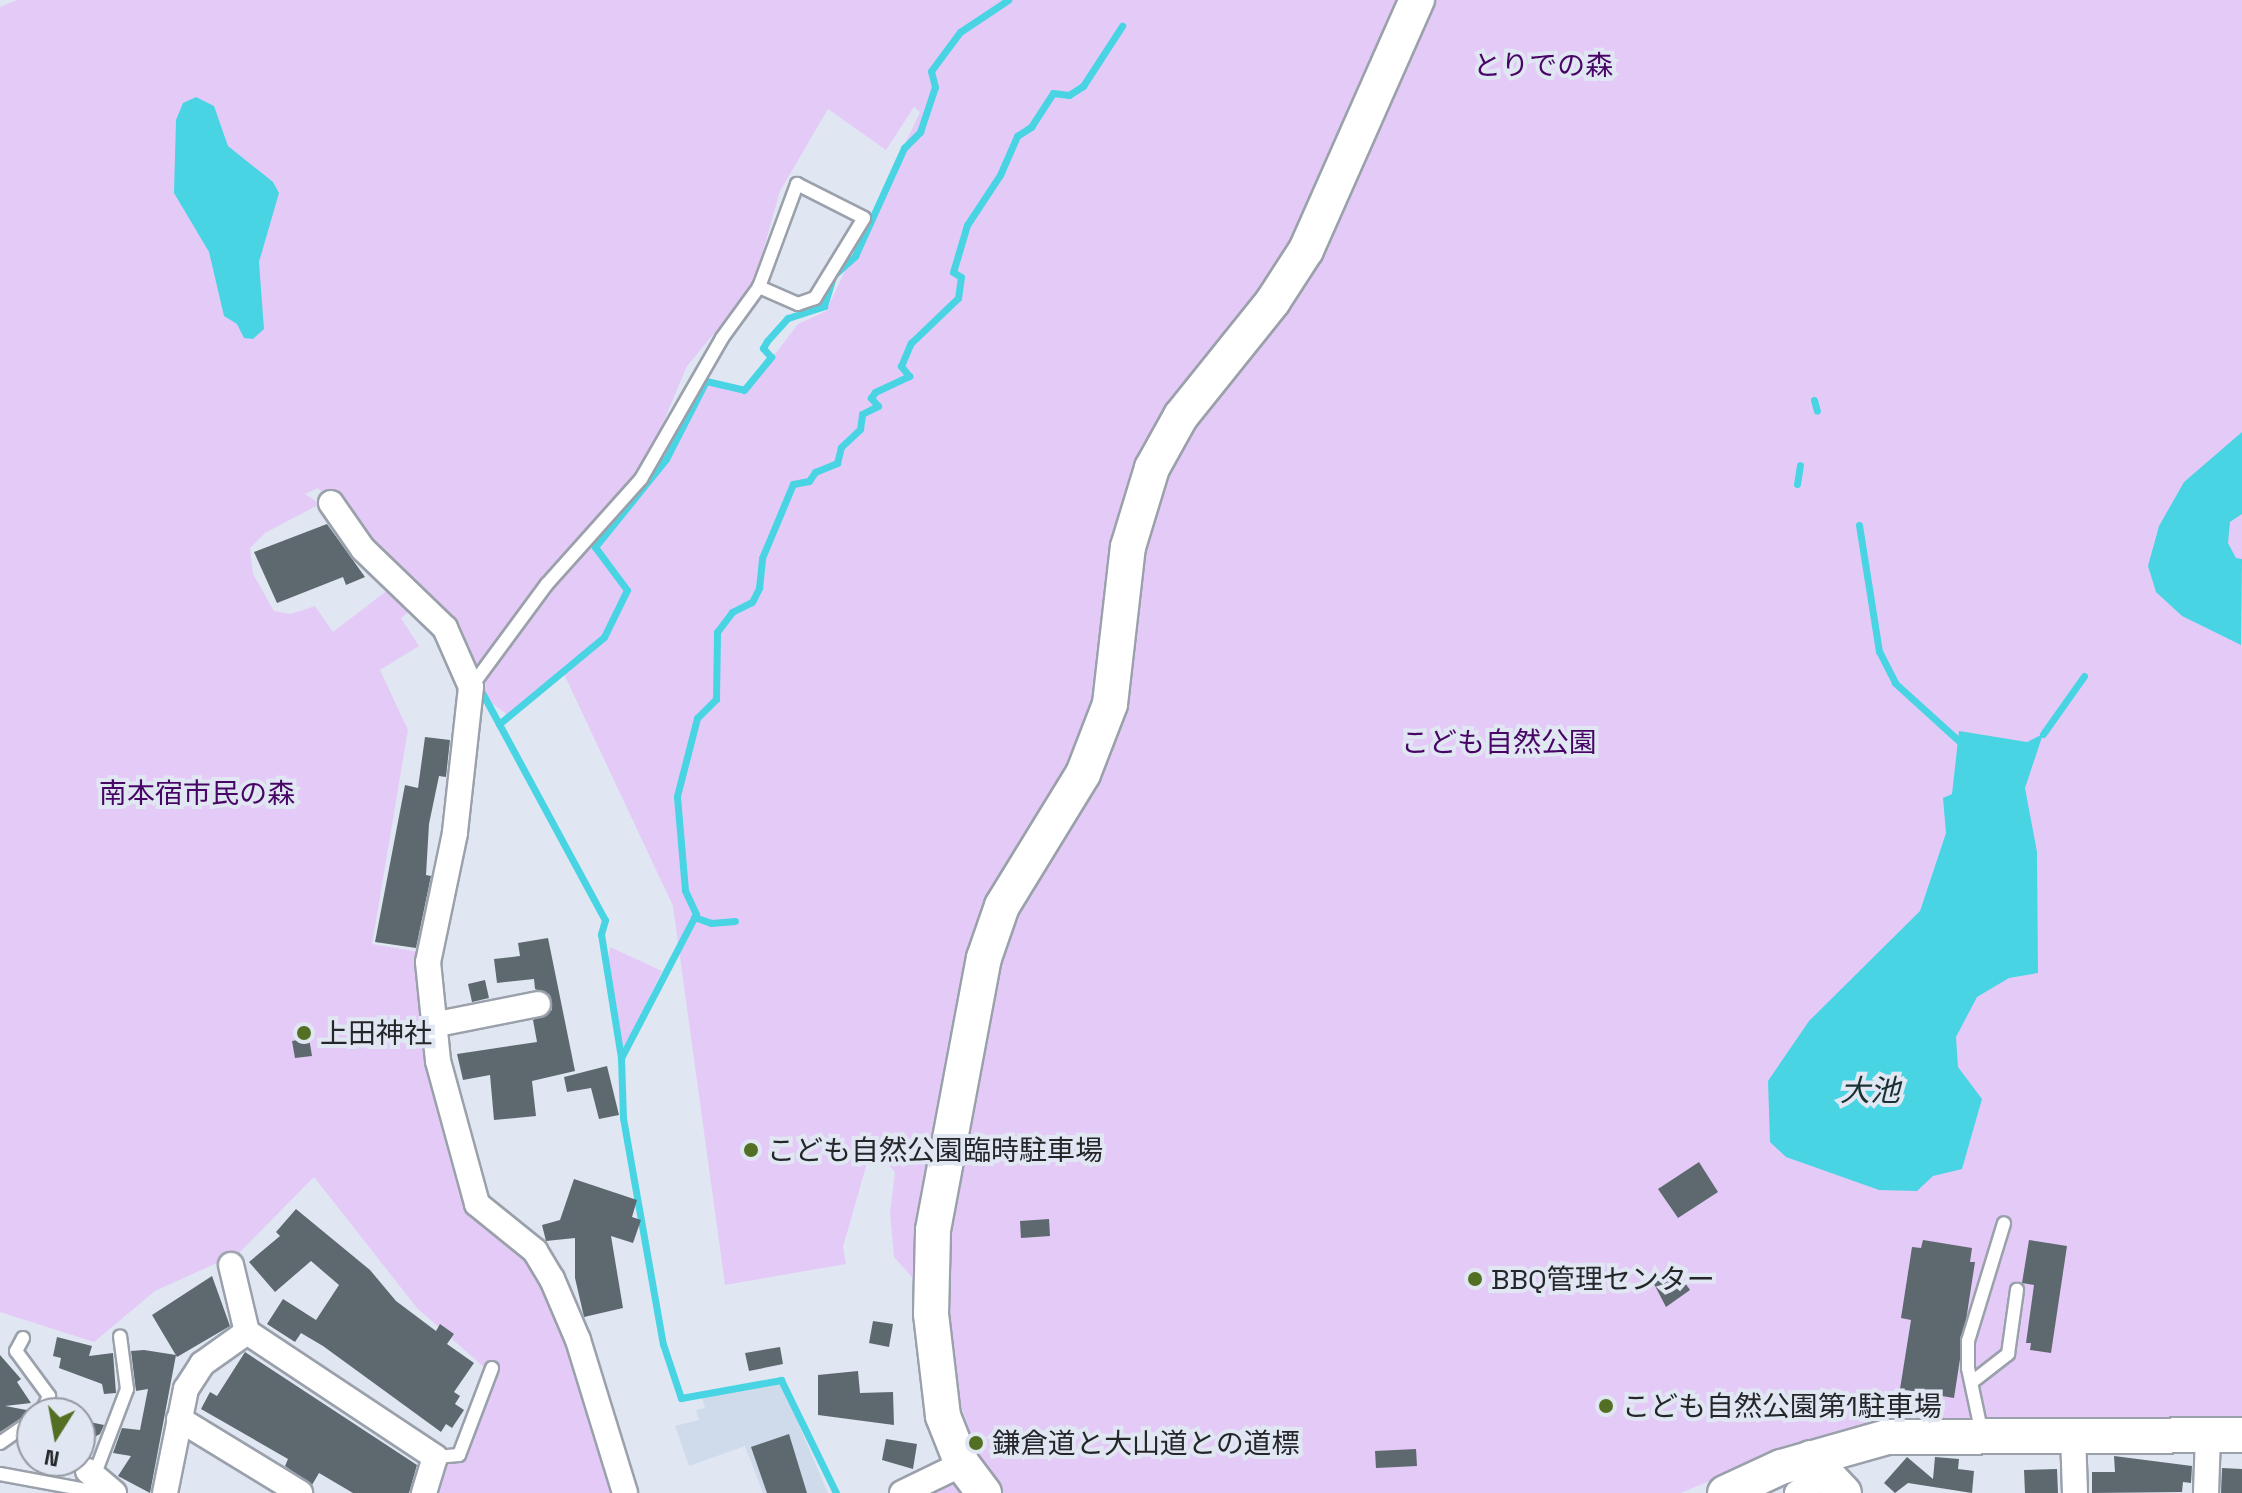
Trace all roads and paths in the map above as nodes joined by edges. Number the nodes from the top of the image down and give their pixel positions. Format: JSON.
{"nodes":[{"id":1,"x":1417,"y":0,"type":"edge"},
{"id":2,"x":759,"y":287,"type":"junction"},
{"id":3,"x":331,"y":503,"type":"dead end"},
{"id":4,"x":471,"y":687,"type":"junction"},
{"id":5,"x":538,"y":1004,"type":"dead end"},
{"id":6,"x":433,"y":1025,"type":"junction"},
{"id":7,"x":2004,"y":1223,"type":"dead end"},
{"id":8,"x":231,"y":1265,"type":"dead end"},
{"id":9,"x":2017,"y":1290,"type":"dead end"},
{"id":10,"x":247,"y":1332,"type":"junction"},
{"id":11,"x":120,"y":1336,"type":"dead end"},
{"id":12,"x":23,"y":1338,"type":"dead end"},
{"id":13,"x":492,"y":1368,"type":"dead end"},
{"id":14,"x":1972,"y":1382,"type":"junction"},
{"id":15,"x":49,"y":1397,"type":"edge"},
{"id":16,"x":179,"y":1419,"type":"junction"},
{"id":17,"x":2073,"y":1433,"type":"junction"},
{"id":18,"x":1982,"y":1434,"type":"junction"},
{"id":19,"x":2208,"y":1435,"type":"junction"},
{"id":20,"x":2242,"y":1435,"type":"edge"},
{"id":21,"x":435,"y":1457,"type":"junction"},
{"id":22,"x":962,"y":1464,"type":"junction"},
{"id":23,"x":0,"y":1474,"type":"edge"},
{"id":24,"x":1827,"y":1476,"type":"edge"},
{"id":25,"x":95,"y":1480,"type":"edge"},
{"id":26,"x":114,"y":1493,"type":"edge"},
{"id":27,"x":165,"y":1493,"type":"edge"},
{"id":28,"x":300,"y":1493,"type":"edge"},
{"id":29,"x":424,"y":1493,"type":"edge"},
{"id":30,"x":625,"y":1493,"type":"edge"},
{"id":31,"x":902,"y":1493,"type":"edge"},
{"id":32,"x":984,"y":1493,"type":"edge"},
{"id":33,"x":1725,"y":1493,"type":"edge"},
{"id":34,"x":1797,"y":1493,"type":"edge"},
{"id":35,"x":2075,"y":1493,"type":"edge"},
{"id":36,"x":2206,"y":1493,"type":"edge"}],
"edges":[{"from":1,"to":22,"type":"street"},
{"from":2,"to":2,"type":"lane"},
{"from":2,"to":4,"type":"lane"},
{"from":3,"to":4,"type":"street"},
{"from":4,"to":6,"type":"street"},
{"from":5,"to":6,"type":"street"},
{"from":6,"to":30,"type":"street"},
{"from":7,"to":14,"type":"lane"},
{"from":8,"to":10,"type":"street"},
{"from":9,"to":14,"type":"lane"},
{"from":10,"to":16,"type":"street"},
{"from":10,"to":21,"type":"street"},
{"from":11,"to":25,"type":"lane"},
{"from":12,"to":15,"type":"lane"},
{"from":13,"to":21,"type":"lane"},
{"from":14,"to":18,"type":"lane"},
{"from":16,"to":27,"type":"street"},
{"from":16,"to":28,"type":"street"},
{"from":17,"to":18,"type":"street"},
{"from":17,"to":19,"type":"street"},
{"from":17,"to":35,"type":"street"},
{"from":18,"to":24,"type":"street"},
{"from":19,"to":20,"type":"street"},
{"from":19,"to":36,"type":"street"},
{"from":21,"to":29,"type":"street"},
{"from":22,"to":31,"type":"street"},
{"from":22,"to":32,"type":"street"},
{"from":23,"to":25,"type":"lane"},
{"from":24,"to":33,"type":"street"},
{"from":24,"to":34,"type":"street"},
{"from":25,"to":26,"type":"street"}]}
